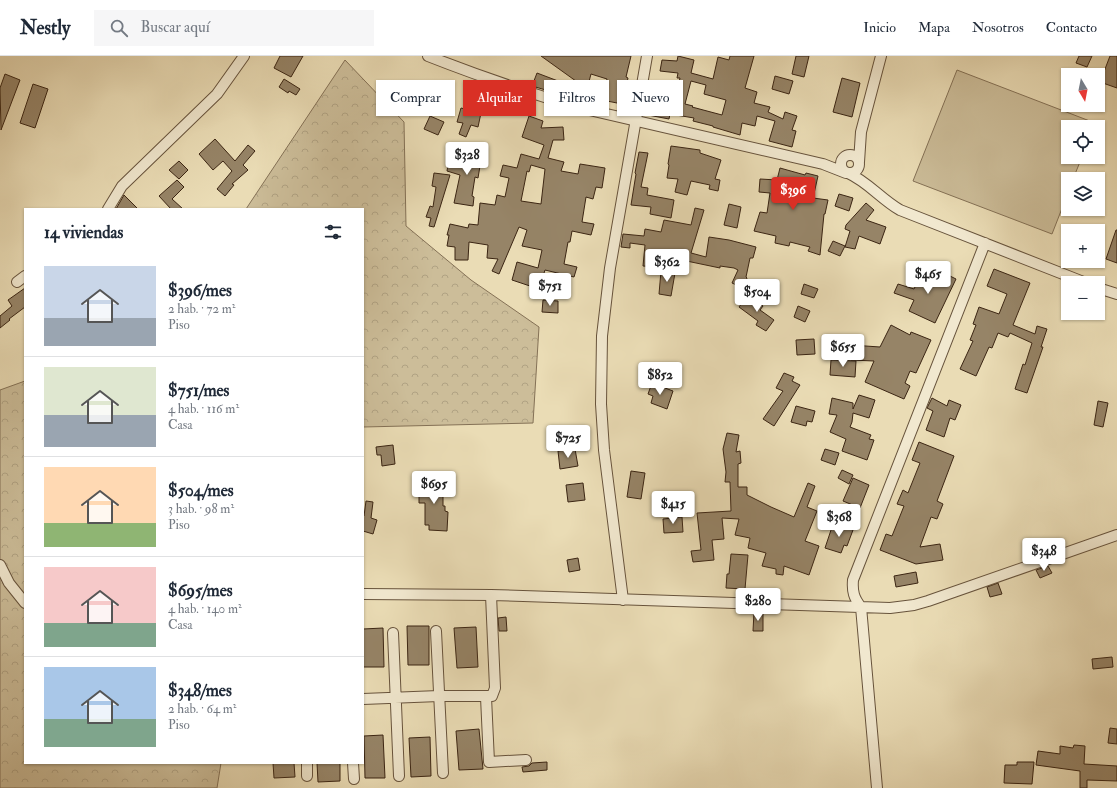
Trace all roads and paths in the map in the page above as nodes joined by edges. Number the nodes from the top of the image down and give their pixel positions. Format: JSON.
{"nodes":[{"id":1,"x":244,"y":56,"type":"edge"},
{"id":2,"x":428,"y":56,"type":"edge"},
{"id":3,"x":647,"y":56,"type":"edge"},
{"id":4,"x":881,"y":56,"type":"edge"},
{"id":5,"x":635,"y":120,"type":"junction"},
{"id":6,"x":861,"y":132,"type":"junction"},
{"id":7,"x":846,"y":156,"type":"junction"},
{"id":8,"x":814,"y":162,"type":"junction"},
{"id":9,"x":860,"y":163,"type":"junction"},
{"id":10,"x":847,"y":173,"type":"junction"},
{"id":11,"x":876,"y":192,"type":"junction"},
{"id":12,"x":109,"y":208,"type":"edge"},
{"id":13,"x":985,"y":243,"type":"junction"},
{"id":14,"x":1068,"y":276,"type":"edge"},
{"id":15,"x":1105,"y":290,"type":"edge"},
{"id":16,"x":1117,"y":294,"type":"edge"},
{"id":17,"x":1117,"y":535,"type":"edge"},
{"id":18,"x":0,"y":566,"type":"edge"},
{"id":19,"x":364,"y":594,"type":"edge"},
{"id":20,"x":491,"y":595,"type":"junction"},
{"id":21,"x":623,"y":600,"type":"junction"},
{"id":22,"x":24,"y":602,"type":"edge"},
{"id":23,"x":861,"y":607,"type":"junction"},
{"id":24,"x":436,"y":631,"type":"dead end"},
{"id":25,"x":393,"y":633,"type":"dead end"},
{"id":26,"x":440,"y":696,"type":"junction"},
{"id":27,"x":486,"y":697,"type":"junction"},
{"id":28,"x":396,"y":698,"type":"junction"},
{"id":29,"x":364,"y":699,"type":"edge"},
{"id":30,"x":526,"y":760,"type":"dead end"},
{"id":31,"x":307,"y":764,"type":"edge"},
{"id":32,"x":353,"y":764,"type":"edge"},
{"id":33,"x":443,"y":773,"type":"dead end"},
{"id":34,"x":307,"y":776,"type":"dead end"},
{"id":35,"x":399,"y":776,"type":"dead end"},
{"id":36,"x":354,"y":779,"type":"dead end"},
{"id":37,"x":877,"y":788,"type":"edge"}],
"edges":[{"from":1,"to":12,"type":"street"},
{"from":2,"to":5,"type":"street"},
{"from":3,"to":5,"type":"street"},
{"from":4,"to":6,"type":"street"},
{"from":5,"to":8,"type":"street"},
{"from":5,"to":21,"type":"street"},
{"from":6,"to":7,"type":"street"},
{"from":6,"to":9,"type":"street"},
{"from":7,"to":8,"type":"street"},
{"from":7,"to":9,"type":"street"},
{"from":7,"to":10,"type":"street"},
{"from":8,"to":10,"type":"street"},
{"from":9,"to":10,"type":"street"},
{"from":9,"to":11,"type":"street"},
{"from":10,"to":11,"type":"street"},
{"from":11,"to":13,"type":"street"},
{"from":13,"to":14,"type":"street"},
{"from":13,"to":23,"type":"street"},
{"from":15,"to":16,"type":"street"},
{"from":17,"to":23,"type":"street"},
{"from":18,"to":22,"type":"street"},
{"from":19,"to":20,"type":"street"},
{"from":20,"to":21,"type":"street"},
{"from":20,"to":27,"type":"street"},
{"from":21,"to":23,"type":"street"},
{"from":23,"to":37,"type":"street"},
{"from":24,"to":26,"type":"street"},
{"from":25,"to":28,"type":"street"},
{"from":26,"to":27,"type":"street"},
{"from":26,"to":28,"type":"street"},
{"from":26,"to":33,"type":"street"},
{"from":27,"to":30,"type":"street"},
{"from":28,"to":29,"type":"street"},
{"from":28,"to":35,"type":"street"},
{"from":31,"to":34,"type":"street"},
{"from":32,"to":36,"type":"street"}]}
